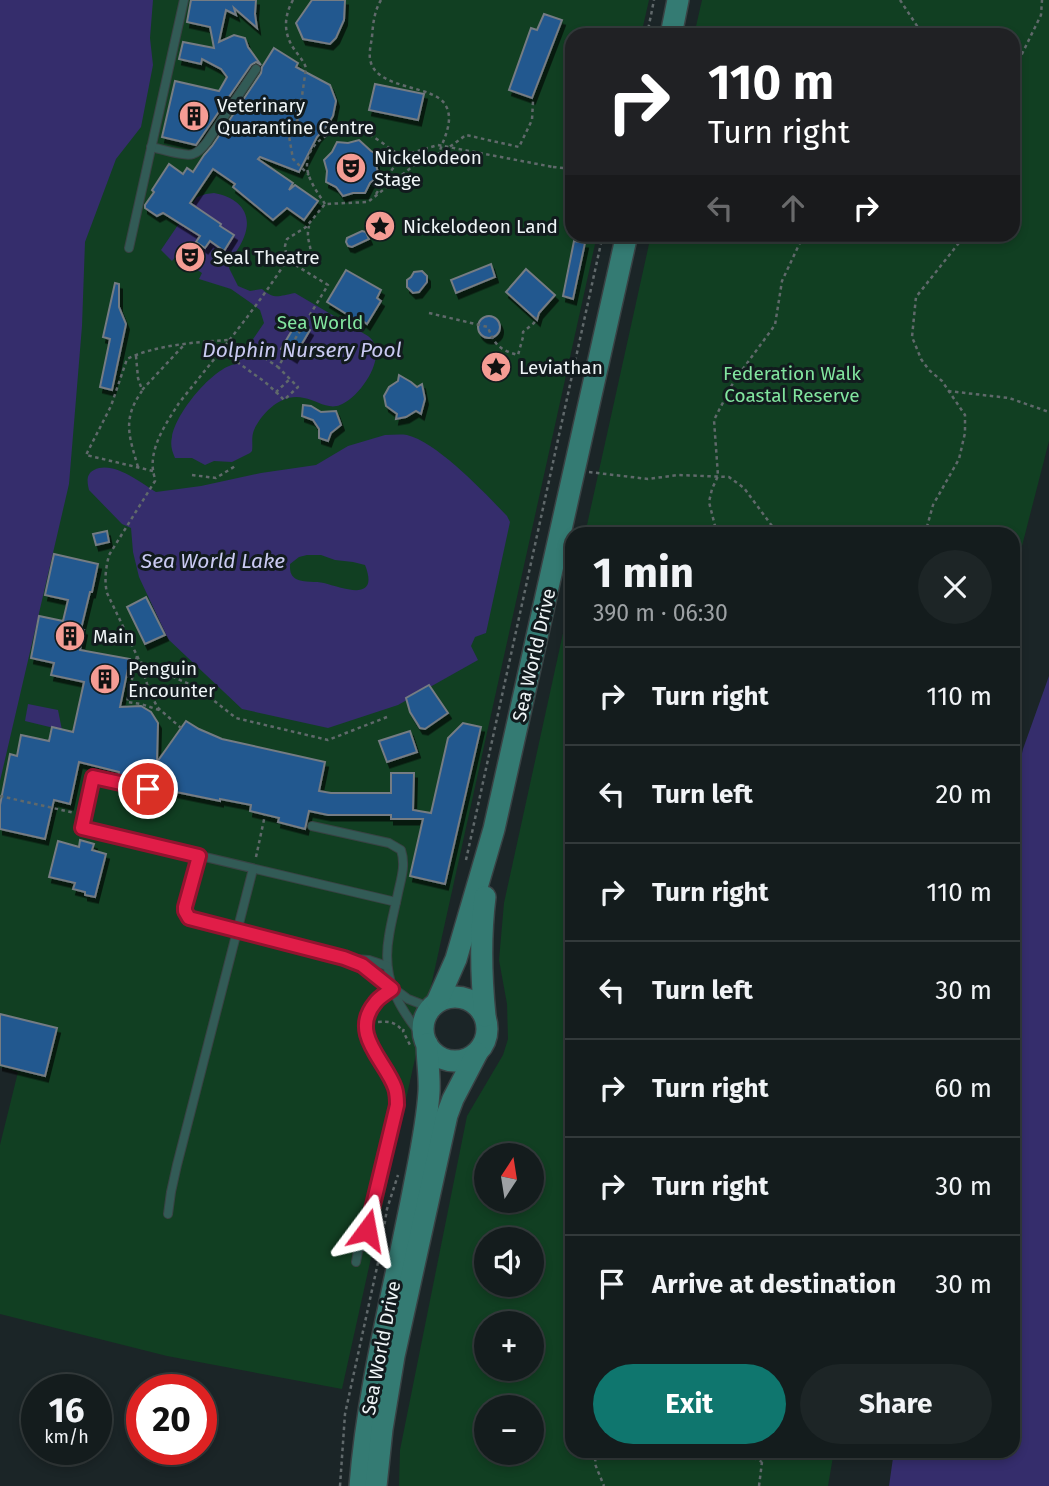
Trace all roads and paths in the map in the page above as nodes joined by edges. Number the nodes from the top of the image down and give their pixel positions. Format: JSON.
{"nodes":[{"id":1,"x":184,"y":0,"type":"edge"},
{"id":2,"x":293,"y":0,"type":"edge"},
{"id":3,"x":381,"y":0,"type":"edge"},
{"id":4,"x":654,"y":0,"type":"edge"},
{"id":5,"x":678,"y":0,"type":"edge"},
{"id":6,"x":900,"y":0,"type":"edge"},
{"id":7,"x":1042,"y":0,"type":"edge"},
{"id":8,"x":648,"y":28,"type":"edge"},
{"id":9,"x":672,"y":28,"type":"edge"},
{"id":10,"x":918,"y":28,"type":"edge"},
{"id":11,"x":1020,"y":60,"type":"edge"},
{"id":12,"x":256,"y":69,"type":"dead end"},
{"id":13,"x":533,"y":101,"type":"dead end"},
{"id":14,"x":151,"y":147,"type":"junction"},
{"id":15,"x":439,"y":153,"type":"junction"},
{"id":16,"x":401,"y":156,"type":"junction"},
{"id":17,"x":565,"y":168,"type":"edge"},
{"id":18,"x":309,"y":175,"type":"junction"},
{"id":19,"x":374,"y":197,"type":"junction"},
{"id":20,"x":325,"y":204,"type":"junction"},
{"id":21,"x":310,"y":223,"type":"junction"},
{"id":22,"x":601,"y":242,"type":"edge"},
{"id":23,"x":625,"y":242,"type":"edge"},
{"id":24,"x":800,"y":242,"type":"edge"},
{"id":25,"x":960,"y":242,"type":"edge"},
{"id":26,"x":130,"y":248,"type":"dead end"},
{"id":27,"x":287,"y":260,"type":"junction"},
{"id":28,"x":429,"y":313,"type":"dead end"},
{"id":29,"x":536,"y":317,"type":"dead end"},
{"id":30,"x":230,"y":340,"type":"junction"},
{"id":31,"x":185,"y":344,"type":"junction"},
{"id":32,"x":247,"y":346,"type":"dead end"},
{"id":33,"x":136,"y":356,"type":"junction"},
{"id":34,"x":237,"y":362,"type":"dead end"},
{"id":35,"x":278,"y":367,"type":"junction"},
{"id":36,"x":290,"y":379,"type":"junction"},
{"id":37,"x":142,"y":390,"type":"junction"},
{"id":38,"x":948,"y":391,"type":"junction"},
{"id":39,"x":276,"y":392,"type":"junction"},
{"id":40,"x":1049,"y":412,"type":"edge"},
{"id":41,"x":237,"y":466,"type":"dead end"},
{"id":42,"x":138,"y":467,"type":"junction"},
{"id":43,"x":153,"y":471,"type":"junction"},
{"id":44,"x":576,"y":471,"type":"junction"},
{"id":45,"x":192,"y":475,"type":"dead end"},
{"id":46,"x":718,"y":476,"type":"junction"},
{"id":47,"x":715,"y":527,"type":"edge"},
{"id":48,"x":773,"y":527,"type":"edge"},
{"id":49,"x":927,"y":527,"type":"edge"},
{"id":50,"x":137,"y":656,"type":"junction"},
{"id":51,"x":140,"y":662,"type":"junction"},
{"id":52,"x":162,"y":711,"type":"junction"},
{"id":53,"x":387,"y":717,"type":"dead end"},
{"id":54,"x":181,"y":728,"type":"dead end"},
{"id":55,"x":148,"y":789,"type":"dead end"},
{"id":56,"x":0,"y":796,"type":"edge"},
{"id":57,"x":265,"y":815,"type":"dead end"},
{"id":58,"x":85,"y":816,"type":"junction"},
{"id":59,"x":312,"y":826,"type":"dead end"},
{"id":60,"x":494,"y":829,"type":"junction"},
{"id":61,"x":199,"y":856,"type":"junction"},
{"id":62,"x":256,"y":857,"type":"dead end"},
{"id":63,"x":253,"y":869,"type":"junction"},
{"id":64,"x":464,"y":870,"type":"dead end"},
{"id":65,"x":396,"y":902,"type":"junction"},
{"id":66,"x":237,"y":931,"type":"junction"},
{"id":67,"x":344,"y":958,"type":"junction"},
{"id":68,"x":387,"y":966,"type":"junction"},
{"id":69,"x":392,"y":989,"type":"junction"},
{"id":70,"x":434,"y":1004,"type":"junction"},
{"id":71,"x":485,"y":1016,"type":"junction"},
{"id":72,"x":409,"y":1019,"type":"junction"},
{"id":73,"x":378,"y":1022,"type":"dead end"},
{"id":74,"x":403,"y":1031,"type":"junction"},
{"id":75,"x":421,"y":1044,"type":"junction"},
{"id":76,"x":477,"y":1053,"type":"junction"},
{"id":77,"x":398,"y":1176,"type":"dead end"},
{"id":78,"x":168,"y":1214,"type":"dead end"},
{"id":79,"x":356,"y":1262,"type":"dead end"},
{"id":80,"x":595,"y":1458,"type":"edge"},
{"id":81,"x":754,"y":1458,"type":"edge"},
{"id":82,"x":765,"y":1458,"type":"edge"},
{"id":83,"x":762,"y":1462,"type":"junction"},
{"id":84,"x":340,"y":1486,"type":"edge"},
{"id":85,"x":360,"y":1486,"type":"edge"},
{"id":86,"x":376,"y":1486,"type":"edge"},
{"id":87,"x":604,"y":1486,"type":"edge"},
{"id":88,"x":760,"y":1486,"type":"edge"}],
"edges":[{"from":1,"to":14,"type":"lane"},
{"from":2,"to":18,"type":"path"},
{"from":3,"to":15,"type":"path"},
{"from":4,"to":8,"type":"path"},
{"from":5,"to":9,"type":"street"},
{"from":6,"to":10,"type":"path"},
{"from":7,"to":11,"type":"path"},
{"from":12,"to":14,"type":"lane"},
{"from":13,"to":15,"type":"path"},
{"from":14,"to":26,"type":"lane"},
{"from":15,"to":19,"type":"path"},
{"from":16,"to":17,"type":"path","bridge":true},
{"from":16,"to":18,"type":"path"},
{"from":16,"to":19,"type":"path"},
{"from":18,"to":20,"type":"path"},
{"from":19,"to":20,"type":"path"},
{"from":20,"to":21,"type":"path"},
{"from":21,"to":27,"type":"path"},
{"from":21,"to":27,"type":"path"},
{"from":22,"to":64,"type":"path"},
{"from":23,"to":44,"type":"street","name":"Sea World Drive"},
{"from":24,"to":46,"type":"path"},
{"from":25,"to":38,"type":"path"},
{"from":27,"to":30,"type":"path"},
{"from":27,"to":35,"type":"path"},
{"from":28,"to":29,"type":"path"},
{"from":30,"to":31,"type":"path"},
{"from":30,"to":43,"type":"path"},
{"from":31,"to":33,"type":"path"},
{"from":31,"to":37,"type":"path"},
{"from":32,"to":35,"type":"path"},
{"from":33,"to":37,"type":"path"},
{"from":33,"to":42,"type":"path"},
{"from":34,"to":39,"type":"path"},
{"from":35,"to":36,"type":"path"},
{"from":36,"to":39,"type":"path"},
{"from":36,"to":39,"type":"path"},
{"from":37,"to":42,"type":"path"},
{"from":38,"to":40,"type":"path"},
{"from":38,"to":49,"type":"path"},
{"from":41,"to":45,"type":"path"},
{"from":42,"to":43,"type":"path"},
{"from":43,"to":50,"type":"path"},
{"from":44,"to":46,"type":"path"},
{"from":44,"to":60,"type":"street","name":"Sea World Drive"},
{"from":46,"to":47,"type":"path"},
{"from":46,"to":48,"type":"path"},
{"from":50,"to":51,"type":"path"},
{"from":50,"to":52,"type":"path"},
{"from":51,"to":52,"type":"path"},
{"from":51,"to":53,"type":"path"},
{"from":52,"to":54,"type":"path"},
{"from":55,"to":58,"type":"lane"},
{"from":56,"to":58,"type":"path"},
{"from":57,"to":62,"type":"path"},
{"from":58,"to":61,"type":"lane"},
{"from":59,"to":65,"type":"lane"},
{"from":60,"to":70,"type":"street","name":"Sea World Drive"},
{"from":60,"to":71,"type":"street","name":"Sea World Drive"},
{"from":61,"to":63,"type":"lane"},
{"from":61,"to":66,"type":"lane"},
{"from":63,"to":65,"type":"lane"},
{"from":63,"to":66,"type":"lane"},
{"from":65,"to":68,"type":"lane"},
{"from":66,"to":67,"type":"lane"},
{"from":66,"to":78,"type":"lane"},
{"from":67,"to":68,"type":"lane"},
{"from":67,"to":69,"type":"lane"},
{"from":68,"to":69,"type":"lane"},
{"from":69,"to":70,"type":"lane"},
{"from":69,"to":72,"type":"lane"},
{"from":69,"to":79,"type":"lane"},
{"from":70,"to":71,"type":"street"},
{"from":70,"to":75,"type":"street"},
{"from":71,"to":76,"type":"street"},
{"from":72,"to":74,"type":"path"},
{"from":72,"to":75,"type":"lane"},
{"from":73,"to":74,"type":"path"},
{"from":74,"to":75,"type":"path"},
{"from":75,"to":76,"type":"street"},
{"from":75,"to":85,"type":"street","name":"Sea World Drive"},
{"from":76,"to":86,"type":"street","name":"Sea World Drive"},
{"from":77,"to":84,"type":"path"},
{"from":80,"to":87,"type":"path"},
{"from":81,"to":83,"type":"path"},
{"from":82,"to":83,"type":"path"},
{"from":83,"to":88,"type":"path"}]}
